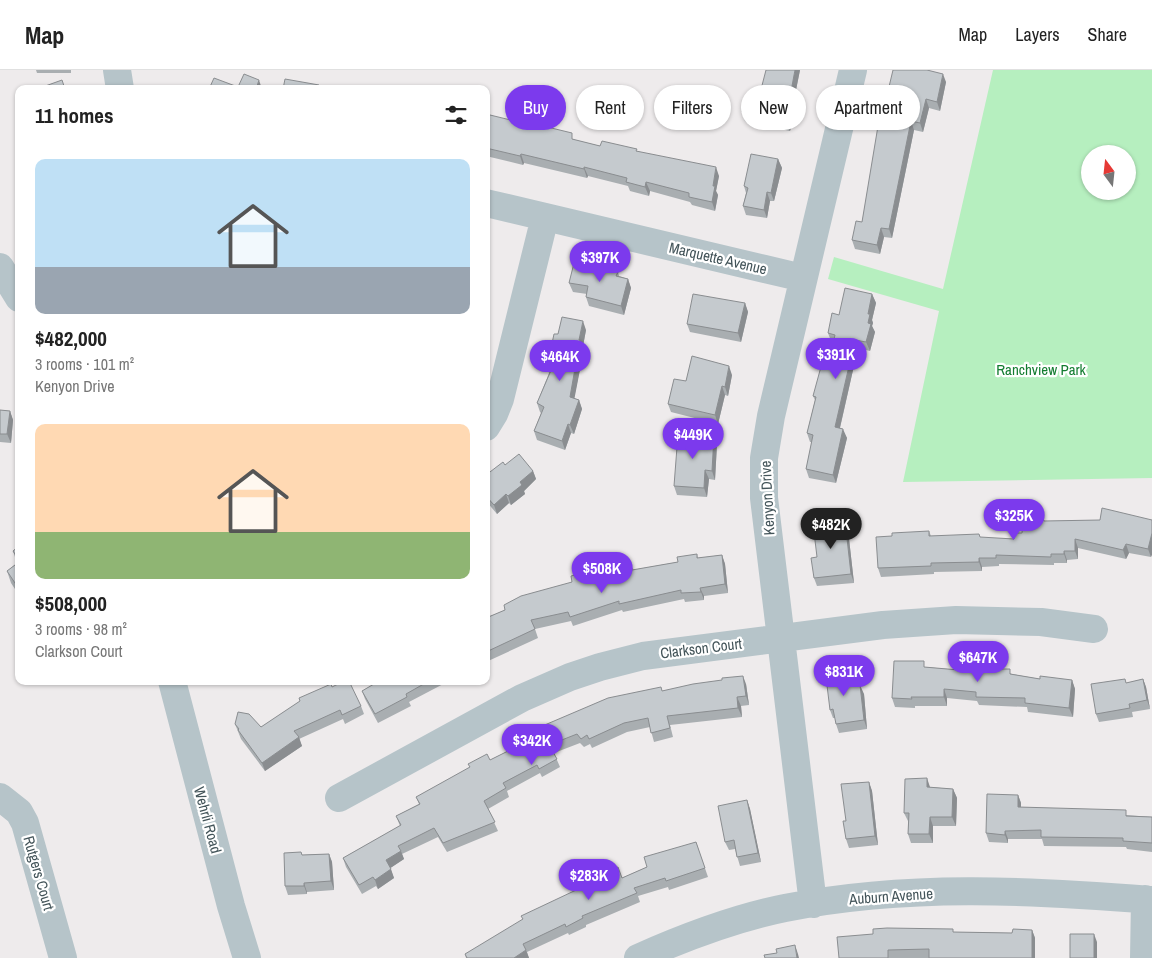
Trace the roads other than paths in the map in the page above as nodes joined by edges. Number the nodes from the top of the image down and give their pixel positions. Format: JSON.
{"nodes":[{"id":1,"x":117,"y":70,"type":"edge"},
{"id":2,"x":853,"y":70,"type":"edge"},
{"id":3,"x":119,"y":85,"type":"edge"},
{"id":4,"x":490,"y":204,"type":"edge"},
{"id":5,"x":545,"y":217,"type":"junction"},
{"id":6,"x":0,"y":267,"type":"edge"},
{"id":7,"x":803,"y":278,"type":"junction"},
{"id":8,"x":15,"y":291,"type":"edge"},
{"id":9,"x":490,"y":420,"type":"edge"},
{"id":10,"x":1094,"y":629,"type":"dead end"},
{"id":11,"x":780,"y":638,"type":"junction"},
{"id":12,"x":173,"y":685,"type":"edge"},
{"id":13,"x":0,"y":797,"type":"edge"},
{"id":14,"x":339,"y":798,"type":"dead end"},
{"id":15,"x":1148,"y":900,"type":"edge"},
{"id":16,"x":813,"y":904,"type":"junction"},
{"id":17,"x":63,"y":958,"type":"edge"},
{"id":18,"x":247,"y":958,"type":"edge"},
{"id":19,"x":638,"y":958,"type":"edge"},
{"id":20,"x":1144,"y":958,"type":"edge"}],
"edges":[{"from":1,"to":3,"type":"street"},
{"from":2,"to":7,"type":"street","name":"Kenyon Drive"},
{"from":4,"to":5,"type":"street","name":"Marquette Avenue"},
{"from":5,"to":7,"type":"street","name":"Marquette Avenue"},
{"from":5,"to":9,"type":"street"},
{"from":6,"to":8,"type":"street"},
{"from":7,"to":11,"type":"street","name":"Kenyon Drive"},
{"from":10,"to":11,"type":"street","name":"Clarkson Court"},
{"from":11,"to":14,"type":"street","name":"Clarkson Court"},
{"from":11,"to":16,"type":"street","name":"Kenyon Drive"},
{"from":12,"to":18,"type":"street","name":"Wehrli Road"},
{"from":13,"to":17,"type":"street","name":"Rutgers Court"},
{"from":15,"to":16,"type":"street","name":"Auburn Avenue"},
{"from":15,"to":20,"type":"street"},
{"from":16,"to":19,"type":"street","name":"Auburn Avenue"}]}
